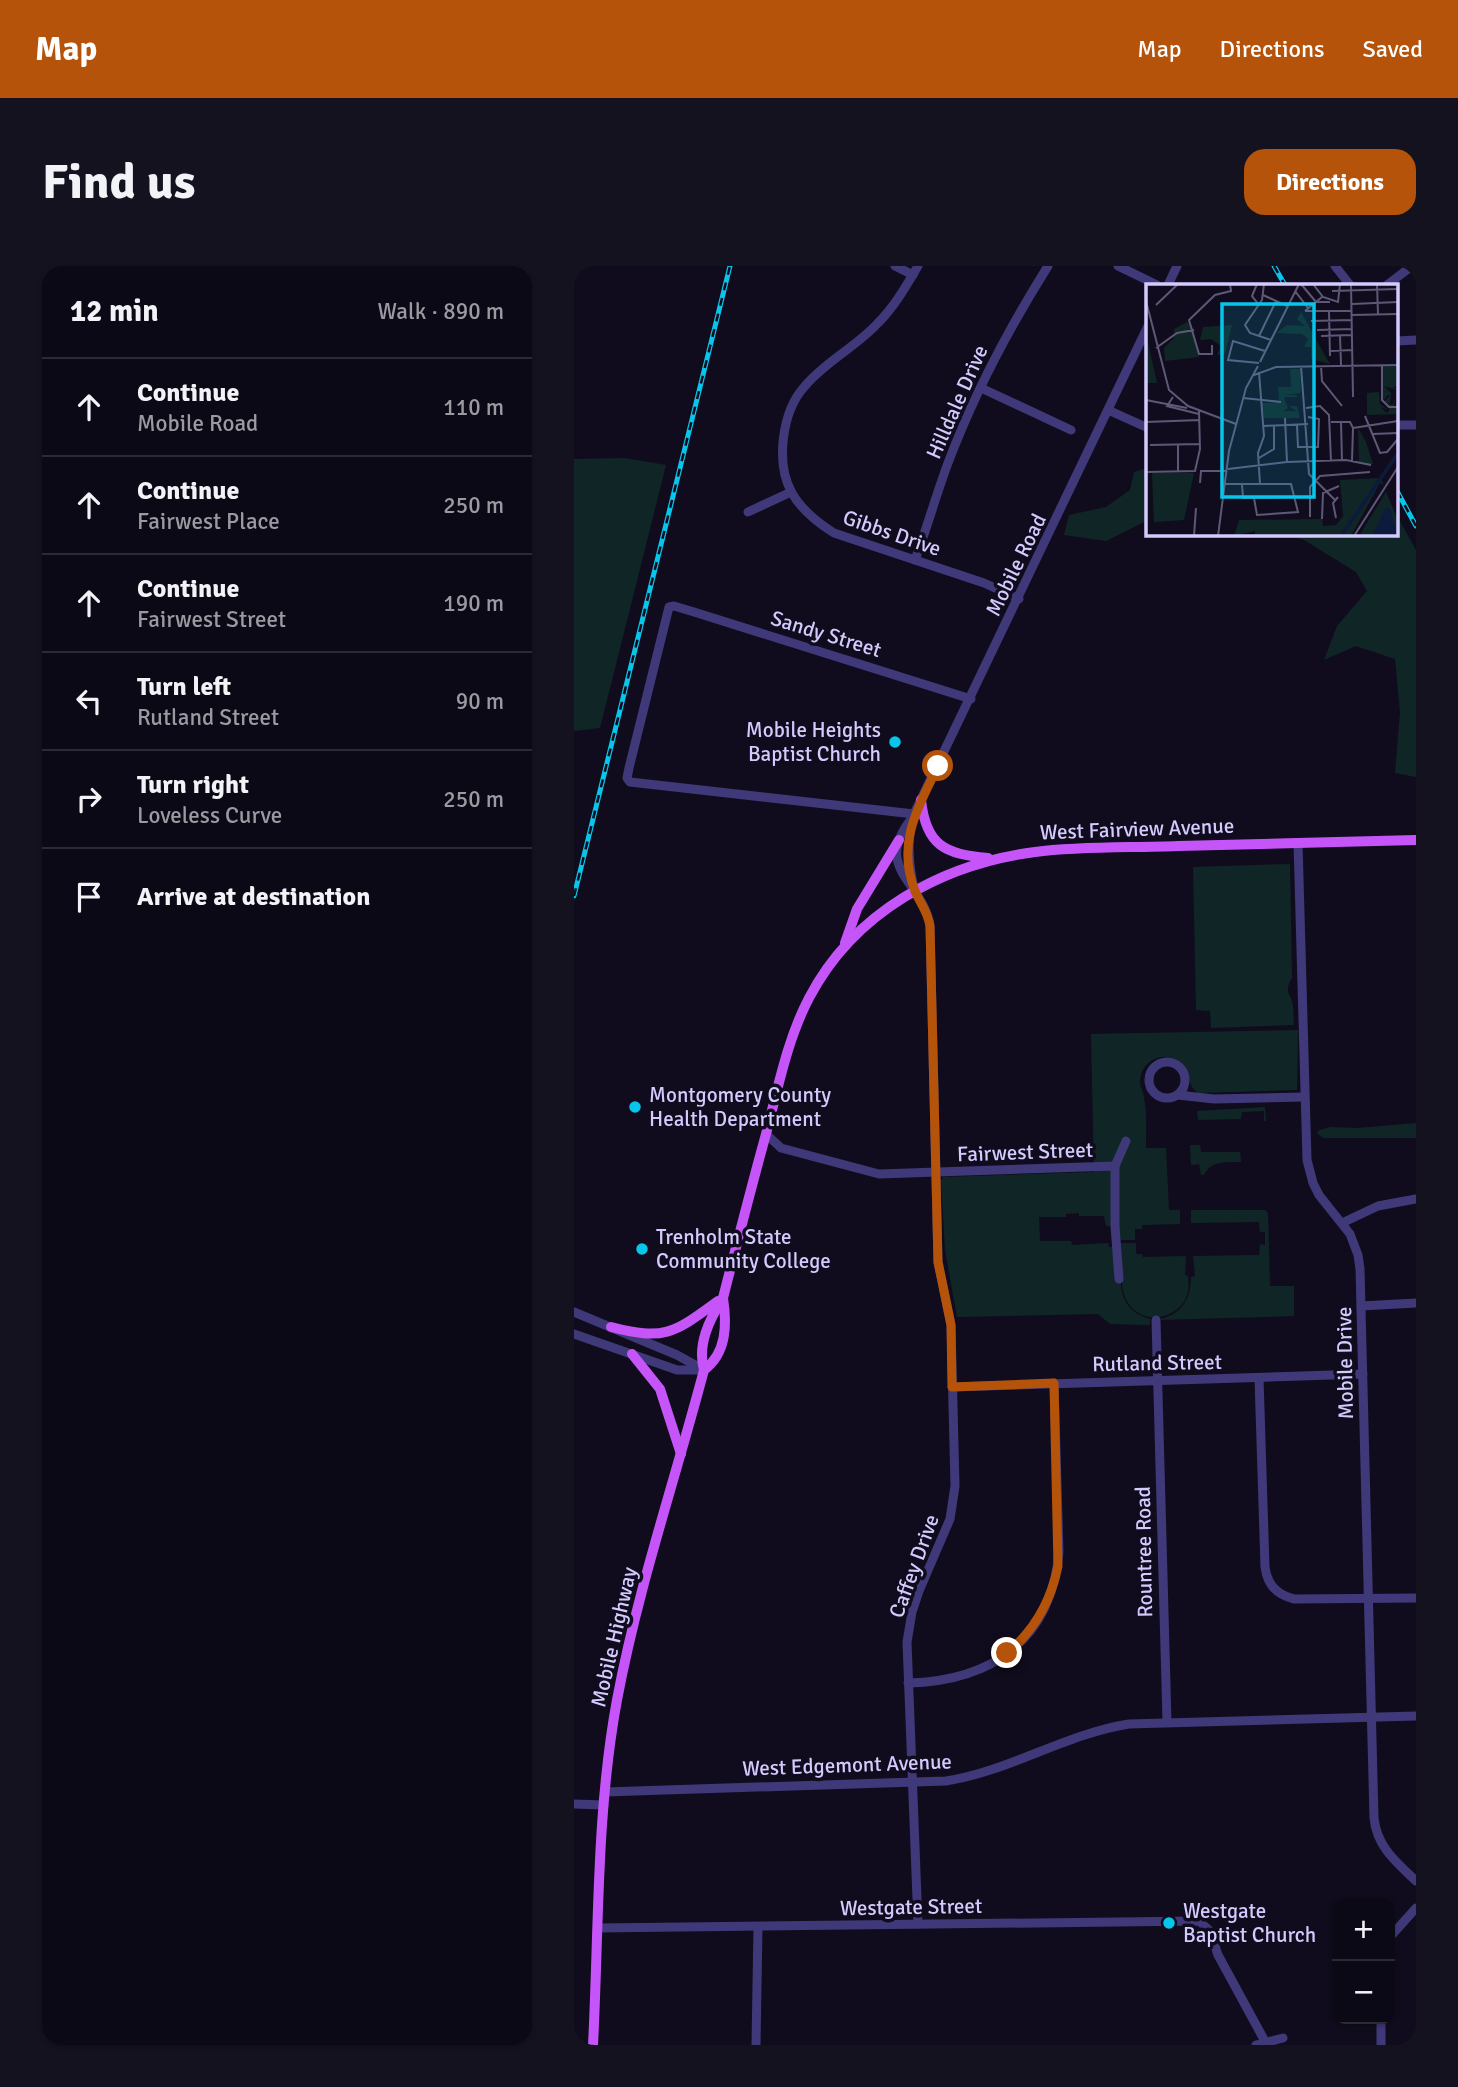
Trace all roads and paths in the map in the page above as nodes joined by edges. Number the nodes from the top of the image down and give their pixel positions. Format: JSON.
{"nodes":[{"id":1,"x":895,"y":266,"type":"edge"},
{"id":2,"x":918,"y":266,"type":"edge"},
{"id":3,"x":1048,"y":266,"type":"edge"},
{"id":4,"x":1118,"y":266,"type":"edge"},
{"id":5,"x":1177,"y":266,"type":"edge"},
{"id":6,"x":1335,"y":266,"type":"edge"},
{"id":7,"x":1412,"y":266,"type":"edge"},
{"id":8,"x":913,"y":275,"type":"junction"},
{"id":9,"x":1155,"y":284,"type":"edge"},
{"id":10,"x":1168,"y":284,"type":"edge"},
{"id":11,"x":1349,"y":284,"type":"edge"},
{"id":12,"x":1388,"y":284,"type":"edge"},
{"id":13,"x":1146,"y":330,"type":"edge"},
{"id":14,"x":1398,"y":341,"type":"edge"},
{"id":15,"x":1416,"y":341,"type":"edge"},
{"id":16,"x":981,"y":388,"type":"junction"},
{"id":17,"x":1108,"y":410,"type":"junction"},
{"id":18,"x":1398,"y":425,"type":"edge"},
{"id":19,"x":1416,"y":425,"type":"edge"},
{"id":20,"x":1146,"y":427,"type":"edge"},
{"id":21,"x":1071,"y":430,"type":"dead end"},
{"id":22,"x":791,"y":492,"type":"junction"},
{"id":23,"x":748,"y":512,"type":"dead end"},
{"id":24,"x":915,"y":559,"type":"junction"},
{"id":25,"x":1019,"y":599,"type":"junction"},
{"id":26,"x":971,"y":699,"type":"junction"},
{"id":27,"x":921,"y":800,"type":"junction"},
{"id":28,"x":913,"y":816,"type":"junction"},
{"id":29,"x":899,"y":840,"type":"junction"},
{"id":30,"x":1416,"y":840,"type":"edge"},
{"id":31,"x":1298,"y":843,"type":"junction"},
{"id":32,"x":997,"y":859,"type":"junction"},
{"id":33,"x":915,"y":891,"type":"junction"},
{"id":34,"x":845,"y":946,"type":"junction"},
{"id":35,"x":1178,"y":1095,"type":"junction"},
{"id":36,"x":1304,"y":1097,"type":"junction"},
{"id":37,"x":766,"y":1134,"type":"junction"},
{"id":38,"x":1126,"y":1141,"type":"dead end"},
{"id":39,"x":1115,"y":1166,"type":"junction"},
{"id":40,"x":936,"y":1172,"type":"junction"},
{"id":41,"x":1416,"y":1199,"type":"edge"},
{"id":42,"x":1342,"y":1223,"type":"junction"},
{"id":43,"x":1119,"y":1279,"type":"dead end"},
{"id":44,"x":723,"y":1298,"type":"junction"},
{"id":45,"x":1416,"y":1303,"type":"edge"},
{"id":46,"x":1361,"y":1306,"type":"junction"},
{"id":47,"x":574,"y":1312,"type":"edge"},
{"id":48,"x":1156,"y":1320,"type":"dead end"},
{"id":49,"x":611,"y":1328,"type":"junction"},
{"id":50,"x":574,"y":1334,"type":"edge"},
{"id":51,"x":632,"y":1354,"type":"junction"},
{"id":52,"x":705,"y":1370,"type":"junction"},
{"id":53,"x":1363,"y":1374,"type":"junction"},
{"id":54,"x":1259,"y":1378,"type":"junction"},
{"id":55,"x":1158,"y":1381,"type":"junction"},
{"id":56,"x":1054,"y":1383,"type":"junction"},
{"id":57,"x":952,"y":1387,"type":"junction"},
{"id":58,"x":681,"y":1455,"type":"junction"},
{"id":59,"x":1416,"y":1598,"type":"edge"},
{"id":60,"x":1368,"y":1599,"type":"junction"},
{"id":61,"x":908,"y":1683,"type":"junction"},
{"id":62,"x":1416,"y":1716,"type":"edge"},
{"id":63,"x":1371,"y":1717,"type":"junction"},
{"id":64,"x":1167,"y":1722,"type":"junction"},
{"id":65,"x":912,"y":1783,"type":"junction"},
{"id":66,"x":605,"y":1792,"type":"junction"},
{"id":67,"x":574,"y":1804,"type":"edge"},
{"id":68,"x":604,"y":1805,"type":"junction"},
{"id":69,"x":1416,"y":1881,"type":"edge"},
{"id":70,"x":1416,"y":1908,"type":"edge"},
{"id":71,"x":918,"y":1924,"type":"junction"},
{"id":72,"x":758,"y":1927,"type":"junction"},
{"id":73,"x":598,"y":1928,"type":"junction"},
{"id":74,"x":1395,"y":1931,"type":"edge"},
{"id":75,"x":1381,"y":2024,"type":"edge"},
{"id":76,"x":1283,"y":2038,"type":"dead end"},
{"id":77,"x":1263,"y":2044,"type":"edge"},
{"id":78,"x":593,"y":2045,"type":"edge"},
{"id":79,"x":756,"y":2045,"type":"edge"},
{"id":80,"x":1381,"y":2045,"type":"edge"}],
"edges":[{"from":1,"to":8,"type":"street"},
{"from":2,"to":8,"type":"street","name":"Gibbs Drive"},
{"from":3,"to":16,"type":"street","name":"Hilldale Drive"},
{"from":4,"to":9,"type":"street"},
{"from":5,"to":10,"type":"street"},
{"from":6,"to":11,"type":"street"},
{"from":7,"to":12,"type":"street"},
{"from":8,"to":22,"type":"street","name":"Gibbs Drive"},
{"from":13,"to":17,"type":"street","name":"Mobile Road"},
{"from":14,"to":15,"type":"street"},
{"from":16,"to":21,"type":"street"},
{"from":16,"to":24,"type":"street","name":"Hilldale Drive"},
{"from":17,"to":20,"type":"street"},
{"from":17,"to":25,"type":"street","name":"Mobile Road"},
{"from":18,"to":19,"type":"street"},
{"from":22,"to":23,"type":"street"},
{"from":22,"to":24,"type":"street","name":"Gibbs Drive"},
{"from":24,"to":25,"type":"street","name":"Gibbs Drive"},
{"from":25,"to":26,"type":"street","name":"Mobile Road"},
{"from":26,"to":27,"type":"street","name":"Mobile Road"},
{"from":26,"to":28,"type":"street","name":"Sandy Street"},
{"from":27,"to":28,"type":"street","name":"Mobile Road"},
{"from":27,"to":32,"type":"main road"},
{"from":28,"to":29,"type":"street","name":"Mobile Road"},
{"from":28,"to":33,"type":"street","name":"Mobile Road"},
{"from":29,"to":33,"type":"street"},
{"from":29,"to":34,"type":"main road"},
{"from":30,"to":31,"type":"main road","name":"West Fairview Avenue"},
{"from":31,"to":32,"type":"main road","name":"West Fairview Avenue"},
{"from":31,"to":36,"type":"street","name":"Mobile Drive"},
{"from":32,"to":33,"type":"main road","name":"West Fairview Avenue"},
{"from":33,"to":34,"type":"main road","name":"West Fairview Avenue"},
{"from":33,"to":40,"type":"street"},
{"from":34,"to":37,"type":"main road","name":"Mobile Highway"},
{"from":35,"to":35,"type":"street"},
{"from":35,"to":36,"type":"street"},
{"from":36,"to":42,"type":"street","name":"Mobile Drive"},
{"from":37,"to":40,"type":"street","name":"Fairwest Street"},
{"from":37,"to":44,"type":"main road","name":"Mobile Highway"},
{"from":38,"to":39,"type":"street"},
{"from":39,"to":40,"type":"street","name":"Fairwest Street"},
{"from":39,"to":43,"type":"street"},
{"from":40,"to":57,"type":"street","name":"Fairwest Street"},
{"from":41,"to":42,"type":"street"},
{"from":42,"to":46,"type":"street","name":"Mobile Drive"},
{"from":44,"to":49,"type":"main road"},
{"from":44,"to":52,"type":"main road","name":"Mobile Highway"},
{"from":44,"to":52,"type":"main road","name":"Mobile Highway"},
{"from":45,"to":46,"type":"street"},
{"from":46,"to":53,"type":"street","name":"Mobile Drive"},
{"from":47,"to":49,"type":"street"},
{"from":48,"to":55,"type":"street","name":"Rountree Road"},
{"from":49,"to":52,"type":"street"},
{"from":50,"to":51,"type":"street"},
{"from":51,"to":52,"type":"street"},
{"from":51,"to":58,"type":"main road"},
{"from":52,"to":58,"type":"main road","name":"Mobile Highway"},
{"from":53,"to":54,"type":"street","name":"Rutland Street"},
{"from":53,"to":60,"type":"street","name":"Mobile Drive"},
{"from":54,"to":55,"type":"street","name":"Rutland Street"},
{"from":54,"to":60,"type":"street"},
{"from":55,"to":56,"type":"street","name":"Rutland Street"},
{"from":55,"to":64,"type":"street","name":"Rountree Road"},
{"from":56,"to":57,"type":"street","name":"Rutland Street"},
{"from":56,"to":61,"type":"street"},
{"from":57,"to":61,"type":"street","name":"Caffey Drive"},
{"from":58,"to":66,"type":"main road","name":"Mobile Highway"},
{"from":59,"to":60,"type":"street"},
{"from":60,"to":63,"type":"street","name":"Mobile Drive"},
{"from":61,"to":65,"type":"street","name":"Caffey Drive"},
{"from":62,"to":63,"type":"street","name":"West Edgemont Avenue"},
{"from":63,"to":64,"type":"street","name":"West Edgemont Avenue"},
{"from":63,"to":69,"type":"street","name":"Mobile Drive"},
{"from":64,"to":65,"type":"street","name":"West Edgemont Avenue"},
{"from":65,"to":66,"type":"street","name":"West Edgemont Avenue"},
{"from":65,"to":71,"type":"street","name":"Caffey Drive"},
{"from":66,"to":68,"type":"main road","name":"Mobile Highway"},
{"from":67,"to":68,"type":"street"},
{"from":68,"to":73,"type":"main road","name":"Mobile Highway"},
{"from":70,"to":74,"type":"street"},
{"from":71,"to":72,"type":"street","name":"Westgate Street"},
{"from":71,"to":77,"type":"street","name":"Westgate Street"},
{"from":72,"to":73,"type":"street","name":"Westgate Street"},
{"from":72,"to":79,"type":"street"},
{"from":73,"to":78,"type":"main road","name":"Mobile Highway"},
{"from":75,"to":80,"type":"street"},
{"from":76,"to":77,"type":"street"}]}
